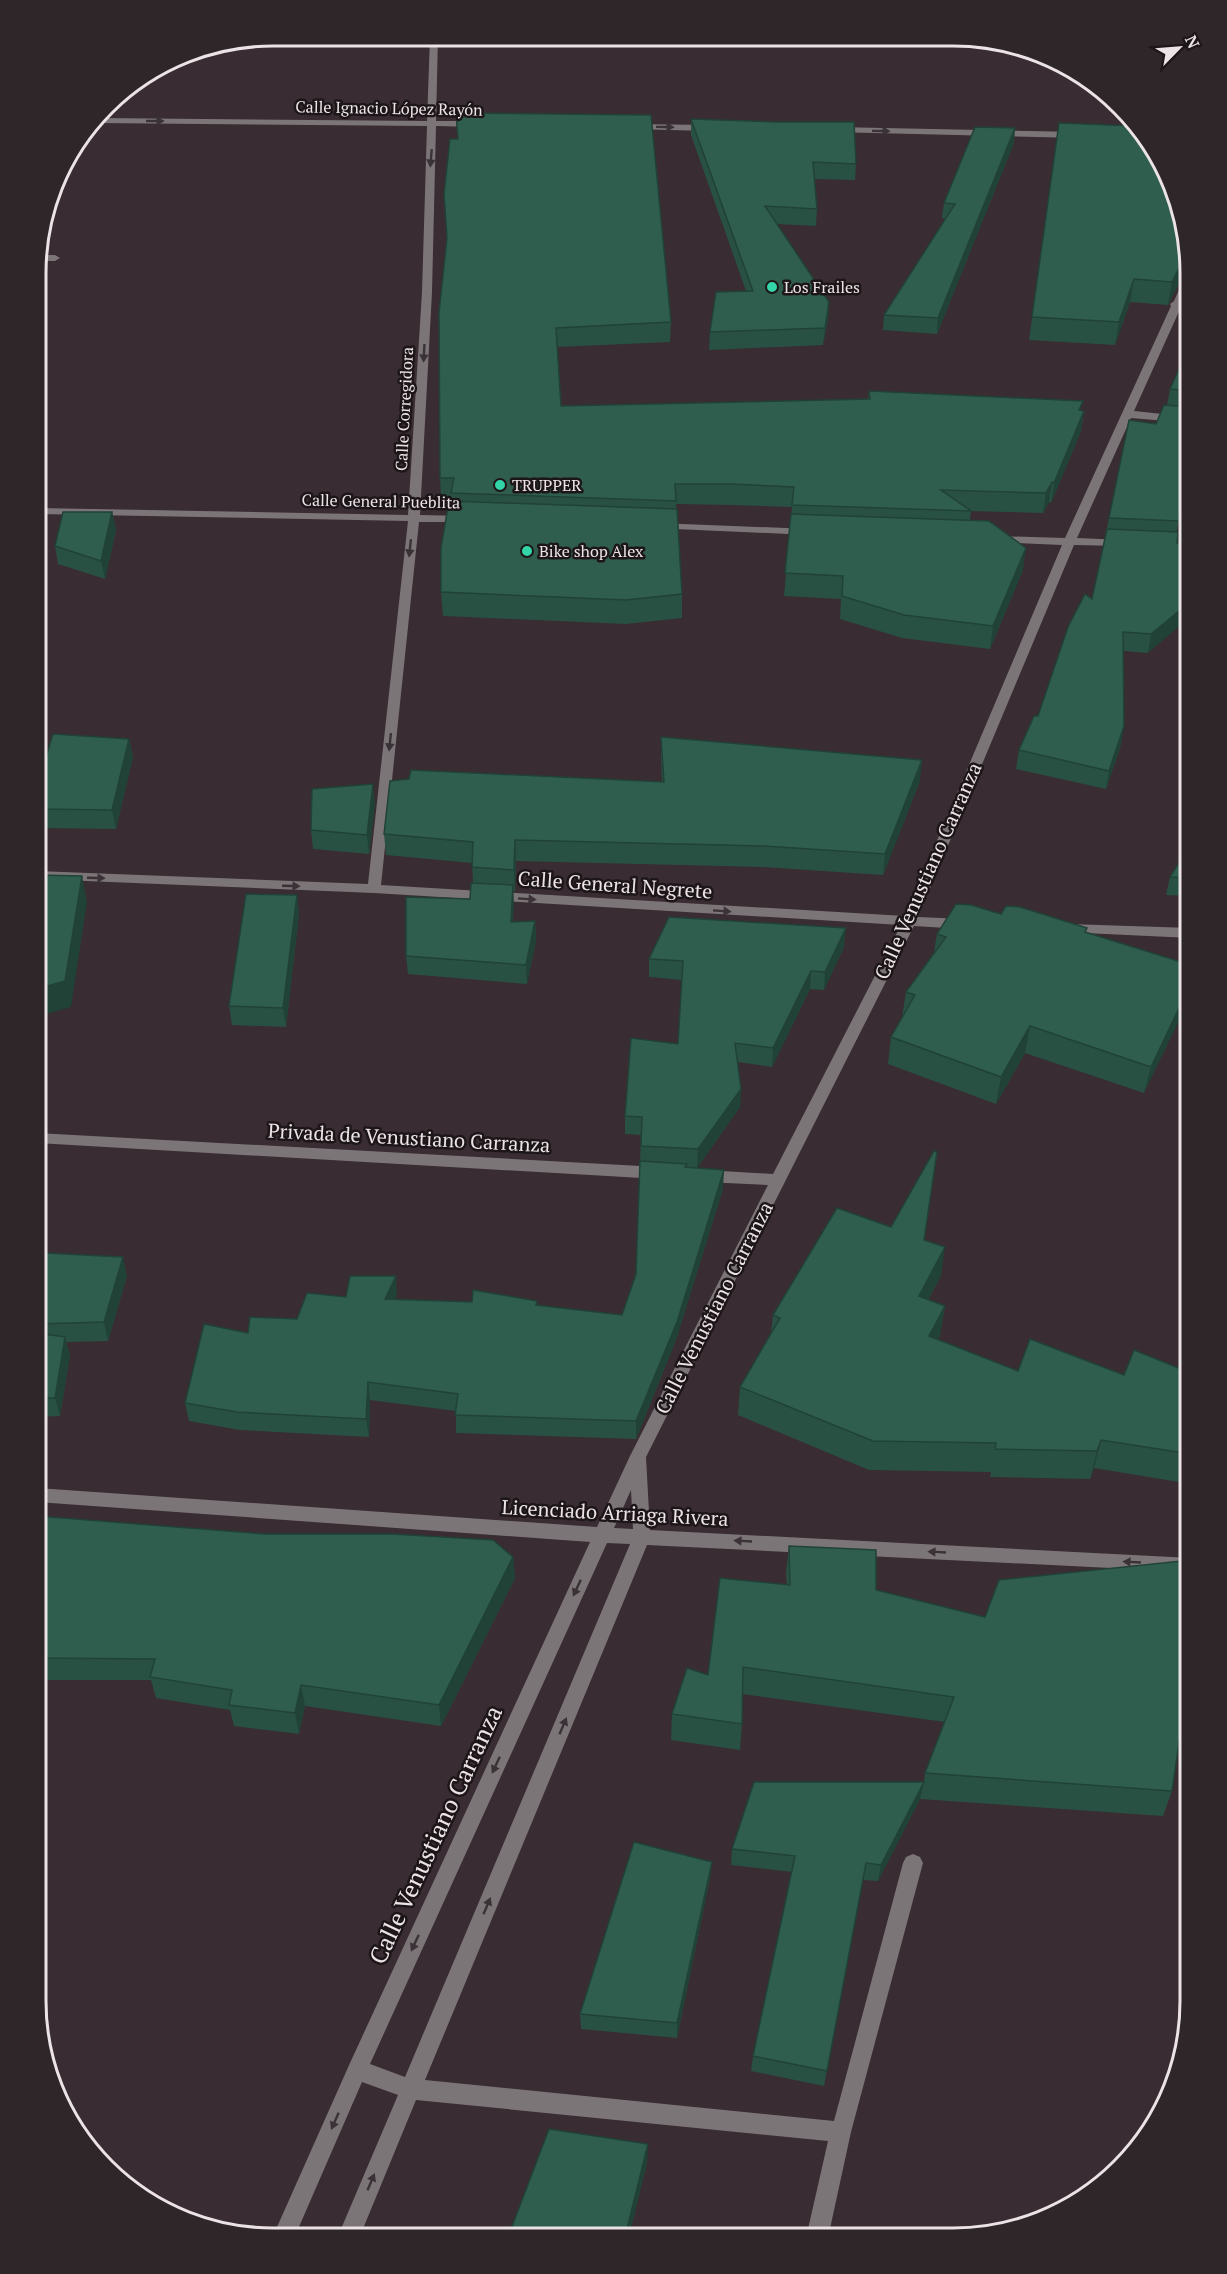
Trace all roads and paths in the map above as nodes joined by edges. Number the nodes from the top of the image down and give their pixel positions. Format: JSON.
{"nodes":[{"id":1,"x":434,"y":46,"type":"edge"},
{"id":2,"x":106,"y":121,"type":"edge"},
{"id":3,"x":433,"y":123,"type":"junction"},
{"id":4,"x":480,"y":124,"type":"edge"},
{"id":5,"x":622,"y":127,"type":"edge"},
{"id":6,"x":716,"y":128,"type":"edge"},
{"id":7,"x":823,"y":130,"type":"edge"},
{"id":8,"x":1093,"y":136,"type":"edge"},
{"id":9,"x":47,"y":258,"type":"edge"},
{"id":10,"x":55,"y":258,"type":"dead end"},
{"id":11,"x":1180,"y":295,"type":"edge"},
{"id":12,"x":1175,"y":304,"type":"junction"},
{"id":13,"x":1180,"y":304,"type":"edge"},
{"id":14,"x":1128,"y":414,"type":"junction"},
{"id":15,"x":1180,"y":419,"type":"edge"},
{"id":16,"x":46,"y":510,"type":"edge"},
{"id":17,"x":414,"y":517,"type":"junction"},
{"id":18,"x":473,"y":519,"type":"edge"},
{"id":19,"x":640,"y":526,"type":"edge"},
{"id":20,"x":819,"y":532,"type":"edge"},
{"id":21,"x":986,"y":539,"type":"edge"},
{"id":22,"x":1070,"y":542,"type":"junction"},
{"id":23,"x":1136,"y":544,"type":"edge"},
{"id":24,"x":46,"y":875,"type":"edge"},
{"id":25,"x":374,"y":889,"type":"junction"},
{"id":26,"x":909,"y":922,"type":"junction"},
{"id":27,"x":979,"y":925,"type":"edge"},
{"id":28,"x":1050,"y":928,"type":"edge"},
{"id":29,"x":1180,"y":933,"type":"edge"},
{"id":30,"x":46,"y":1139,"type":"edge"},
{"id":31,"x":779,"y":1180,"type":"junction"},
{"id":32,"x":638,"y":1456,"type":"junction"},
{"id":33,"x":46,"y":1496,"type":"edge"},
{"id":34,"x":601,"y":1535,"type":"junction"},
{"id":35,"x":642,"y":1536,"type":"junction"},
{"id":36,"x":1180,"y":1564,"type":"edge"},
{"id":37,"x":913,"y":1863,"type":"dead end"},
{"id":38,"x":357,"y":2070,"type":"junction"},
{"id":39,"x":410,"y":2089,"type":"junction"},
{"id":40,"x":842,"y":2132,"type":"junction"},
{"id":41,"x":288,"y":2228,"type":"edge"},
{"id":42,"x":352,"y":2228,"type":"edge"},
{"id":43,"x":819,"y":2228,"type":"edge"}],
"edges":[{"from":1,"to":3,"type":"street","name":"Calle Corregidora"},
{"from":2,"to":3,"type":"street","name":"Calle Ignacio López Rayón","one_way":true},
{"from":3,"to":4,"type":"street","name":"Calle Ignacio López Rayón"},
{"from":3,"to":17,"type":"street","name":"Calle Corregidora","one_way":true},
{"from":5,"to":6,"type":"street","one_way":true},
{"from":7,"to":8,"type":"street","one_way":true},
{"from":9,"to":10,"type":"street"},
{"from":11,"to":12,"type":"street","name":"Calle Venustiano Carranza"},
{"from":12,"to":13,"type":"street"},
{"from":12,"to":14,"type":"street","name":"Calle Venustiano Carranza"},
{"from":14,"to":15,"type":"street"},
{"from":14,"to":22,"type":"street","name":"Calle Venustiano Carranza"},
{"from":16,"to":17,"type":"street","name":"Calle General Pueblita"},
{"from":17,"to":18,"type":"street","name":"Calle General Pueblita"},
{"from":17,"to":25,"type":"street","name":"Calle Corregidora","one_way":true},
{"from":19,"to":20,"type":"street"},
{"from":21,"to":22,"type":"street"},
{"from":22,"to":23,"type":"street"},
{"from":22,"to":26,"type":"street","name":"Calle Venustiano Carranza"},
{"from":24,"to":25,"type":"street","name":"Calle General Negrete","one_way":true},
{"from":25,"to":26,"type":"street","name":"Calle General Negrete","one_way":true},
{"from":26,"to":27,"type":"street","name":"Calle General Negrete"},
{"from":26,"to":31,"type":"street","name":"Calle Venustiano Carranza"},
{"from":28,"to":29,"type":"street"},
{"from":30,"to":31,"type":"street","name":"Privada de Venustiano Carranza"},
{"from":31,"to":32,"type":"street","name":"Calle Venustiano Carranza"},
{"from":32,"to":34,"type":"street","name":"Calle Venustiano Carranza"},
{"from":32,"to":35,"type":"street","name":"Calle Venustiano Carranza"},
{"from":33,"to":34,"type":"street","name":"Licenciado Arriaga Rivera"},
{"from":34,"to":35,"type":"street","name":"Licenciado Arriaga Rivera"},
{"from":34,"to":38,"type":"street","name":"Calle Venustiano Carranza","one_way":true},
{"from":36,"to":35,"type":"street","name":"Licenciado Arriaga Rivera","one_way":true},
{"from":39,"to":35,"type":"street","name":"Calle Venustiano Carranza","one_way":true},
{"from":37,"to":40,"type":"street"},
{"from":38,"to":39,"type":"street"},
{"from":38,"to":41,"type":"street","name":"Calle Venustiano Carranza","one_way":true},
{"from":39,"to":40,"type":"street"},
{"from":42,"to":39,"type":"street","name":"Calle Venustiano Carranza","one_way":true},
{"from":40,"to":43,"type":"street"}]}
